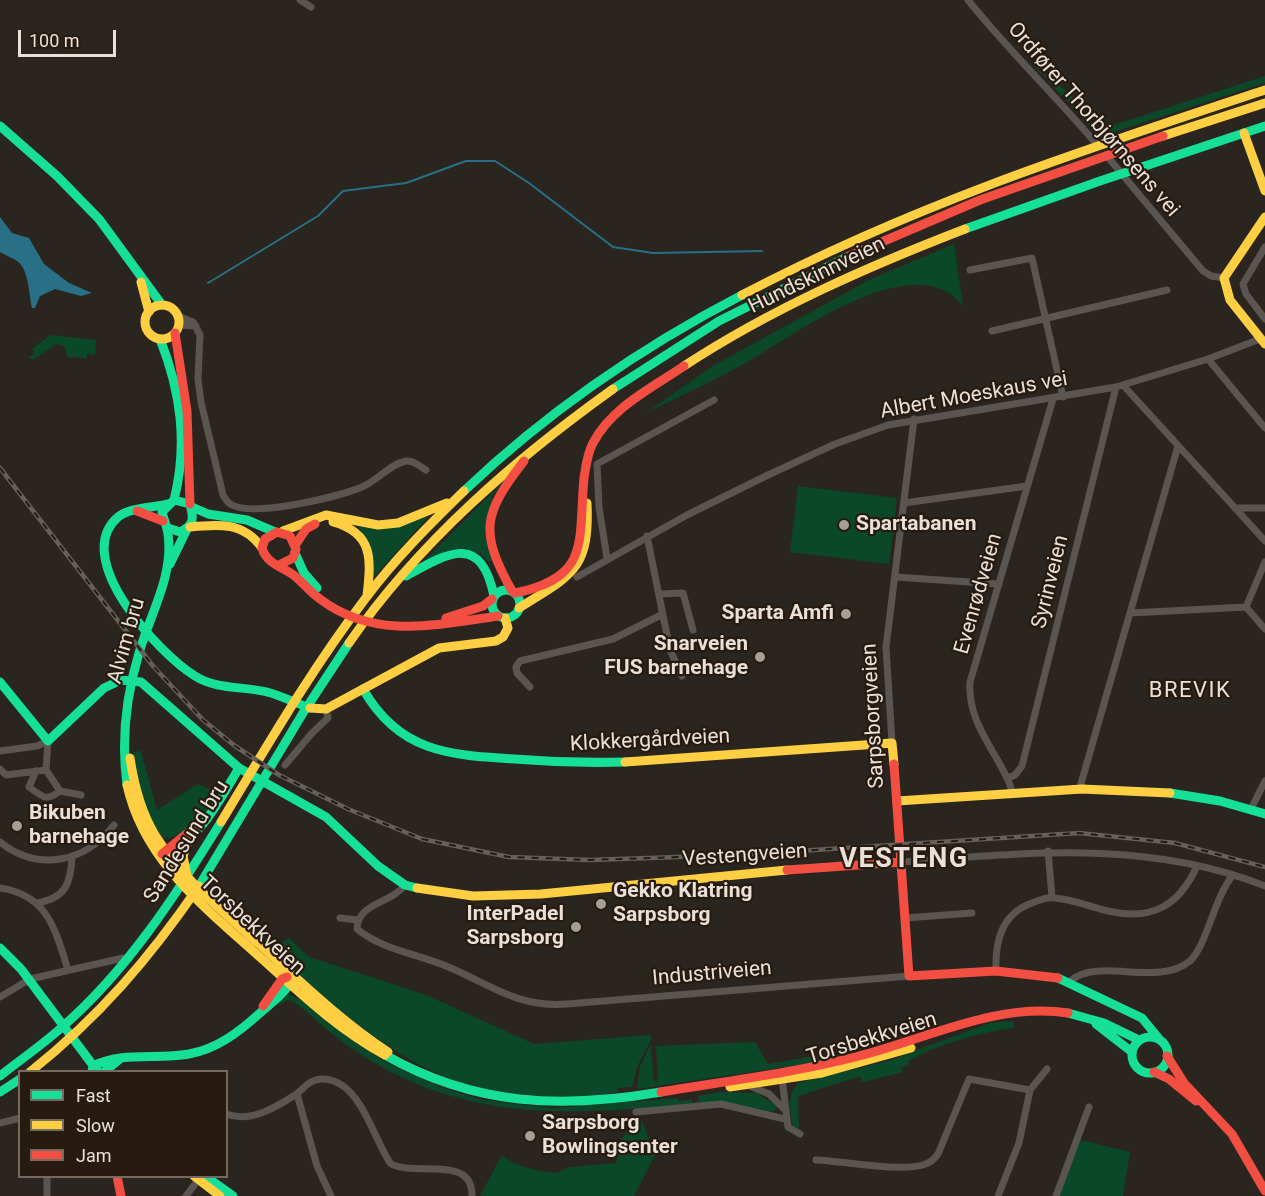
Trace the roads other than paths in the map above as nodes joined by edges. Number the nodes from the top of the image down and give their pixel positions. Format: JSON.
{"nodes":[{"id":1,"x":300,"y":0,"type":"edge"},
{"id":2,"x":968,"y":0,"type":"edge"},
{"id":3,"x":311,"y":7,"type":"dead end"},
{"id":4,"x":1265,"y":90,"type":"edge"},
{"id":5,"x":1265,"y":103,"type":"edge"},
{"id":6,"x":0,"y":126,"type":"edge"},
{"id":7,"x":1265,"y":126,"type":"edge"},
{"id":8,"x":1244,"y":133,"type":"junction"},
{"id":9,"x":1265,"y":191,"type":"edge"},
{"id":10,"x":1265,"y":217,"type":"edge"},
{"id":11,"x":1265,"y":247,"type":"edge"},
{"id":12,"x":970,"y":270,"type":"dead end"},
{"id":13,"x":140,"y":276,"type":"junction"},
{"id":14,"x":1224,"y":278,"type":"junction"},
{"id":15,"x":1167,"y":290,"type":"dead end"},
{"id":16,"x":162,"y":305,"type":"junction"},
{"id":17,"x":149,"y":312,"type":"junction"},
{"id":18,"x":1047,"y":318,"type":"junction"},
{"id":19,"x":1265,"y":319,"type":"edge"},
{"id":20,"x":177,"y":325,"type":"junction"},
{"id":21,"x":992,"y":331,"type":"dead end"},
{"id":22,"x":160,"y":339,"type":"junction"},
{"id":23,"x":1262,"y":341,"type":"edge"},
{"id":24,"x":1208,"y":359,"type":"junction"},
{"id":25,"x":1120,"y":386,"type":"junction"},
{"id":26,"x":1063,"y":397,"type":"junction"},
{"id":27,"x":1053,"y":399,"type":"junction"},
{"id":28,"x":714,"y":400,"type":"dead end"},
{"id":29,"x":914,"y":419,"type":"junction"},
{"id":30,"x":1265,"y":428,"type":"edge"},
{"id":31,"x":537,"y":444,"type":"junction"},
{"id":32,"x":1178,"y":446,"type":"junction"},
{"id":33,"x":426,"y":470,"type":"dead end"},
{"id":34,"x":584,"y":482,"type":"junction"},
{"id":35,"x":1027,"y":486,"type":"junction"},
{"id":36,"x":456,"y":498,"type":"junction"},
{"id":37,"x":170,"y":502,"type":"junction"},
{"id":38,"x":904,"y":503,"type":"junction"},
{"id":39,"x":191,"y":506,"type":"junction"},
{"id":40,"x":1235,"y":508,"type":"junction"},
{"id":41,"x":1265,"y":508,"type":"edge"},
{"id":42,"x":137,"y":511,"type":"junction"},
{"id":43,"x":165,"y":525,"type":"junction"},
{"id":44,"x":189,"y":528,"type":"junction"},
{"id":45,"x":279,"y":532,"type":"junction"},
{"id":46,"x":647,"y":537,"type":"junction"},
{"id":47,"x":1265,"y":541,"type":"edge"},
{"id":48,"x":262,"y":548,"type":"junction"},
{"id":49,"x":296,"y":548,"type":"junction"},
{"id":50,"x":608,"y":558,"type":"junction"},
{"id":51,"x":1265,"y":562,"type":"edge"},
{"id":52,"x":279,"y":565,"type":"junction"},
{"id":53,"x":166,"y":570,"type":"junction"},
{"id":54,"x":577,"y":577,"type":"dead end"},
{"id":55,"x":895,"y":578,"type":"junction"},
{"id":56,"x":397,"y":581,"type":"junction"},
{"id":57,"x":999,"y":584,"type":"junction"},
{"id":58,"x":513,"y":592,"type":"junction"},
{"id":59,"x":660,"y":594,"type":"junction"},
{"id":60,"x":367,"y":596,"type":"junction"},
{"id":61,"x":493,"y":597,"type":"junction"},
{"id":62,"x":1246,"y":606,"type":"junction"},
{"id":63,"x":519,"y":608,"type":"junction"},
{"id":64,"x":1130,"y":613,"type":"junction"},
{"id":65,"x":663,"y":614,"type":"junction"},
{"id":66,"x":502,"y":617,"type":"junction"},
{"id":67,"x":1265,"y":629,"type":"edge"},
{"id":68,"x":693,"y":630,"type":"dead end"},
{"id":69,"x":682,"y":676,"type":"dead end"},
{"id":70,"x":0,"y":682,"type":"edge"},
{"id":71,"x":530,"y":687,"type":"dead end"},
{"id":72,"x":363,"y":689,"type":"junction"},
{"id":73,"x":326,"y":709,"type":"junction"},
{"id":74,"x":127,"y":724,"type":"joint"},
{"id":75,"x":48,"y":741,"type":"junction"},
{"id":76,"x":892,"y":743,"type":"junction"},
{"id":77,"x":0,"y":751,"type":"edge"},
{"id":78,"x":285,"y":765,"type":"dead end"},
{"id":79,"x":239,"y":768,"type":"junction"},
{"id":80,"x":0,"y":769,"type":"edge"},
{"id":81,"x":46,"y":770,"type":"junction"},
{"id":82,"x":36,"y":771,"type":"junction"},
{"id":83,"x":15,"y":774,"type":"junction"},
{"id":84,"x":1008,"y":778,"type":"junction"},
{"id":85,"x":1265,"y":781,"type":"edge"},
{"id":86,"x":30,"y":787,"type":"junction"},
{"id":87,"x":1080,"y":787,"type":"junction"},
{"id":88,"x":60,"y":791,"type":"junction"},
{"id":89,"x":1012,"y":793,"type":"junction"},
{"id":90,"x":81,"y":795,"type":"dead end"},
{"id":91,"x":897,"y":801,"type":"junction"},
{"id":92,"x":1251,"y":809,"type":"junction"},
{"id":93,"x":1265,"y":813,"type":"edge"},
{"id":94,"x":202,"y":823,"type":"junction"},
{"id":95,"x":114,"y":825,"type":"dead end"},
{"id":96,"x":0,"y":842,"type":"edge"},
{"id":97,"x":188,"y":842,"type":"junction"},
{"id":98,"x":1048,"y":851,"type":"junction"},
{"id":99,"x":164,"y":854,"type":"junction"},
{"id":100,"x":72,"y":856,"type":"junction"},
{"id":101,"x":902,"y":862,"type":"junction"},
{"id":102,"x":1197,"y":866,"type":"junction"},
{"id":103,"x":1233,"y":875,"type":"junction"},
{"id":104,"x":188,"y":879,"type":"junction"},
{"id":105,"x":405,"y":885,"type":"junction"},
{"id":106,"x":1265,"y":886,"type":"edge"},
{"id":107,"x":0,"y":888,"type":"edge"},
{"id":108,"x":1052,"y":897,"type":"junction"},
{"id":109,"x":37,"y":903,"type":"junction"},
{"id":110,"x":972,"y":913,"type":"dead end"},
{"id":111,"x":340,"y":918,"type":"dead end"},
{"id":112,"x":905,"y":918,"type":"junction"},
{"id":113,"x":358,"y":920,"type":"junction"},
{"id":114,"x":0,"y":948,"type":"edge"},
{"id":115,"x":123,"y":958,"type":"dead end"},
{"id":116,"x":68,"y":970,"type":"junction"},
{"id":117,"x":996,"y":971,"type":"junction"},
{"id":118,"x":909,"y":976,"type":"junction"},
{"id":119,"x":30,"y":979,"type":"junction"},
{"id":120,"x":282,"y":979,"type":"junction"},
{"id":121,"x":292,"y":981,"type":"junction"},
{"id":122,"x":1070,"y":981,"type":"junction"},
{"id":123,"x":0,"y":997,"type":"edge"},
{"id":124,"x":260,"y":1011,"type":"junction"},
{"id":125,"x":1086,"y":1017,"type":"junction"},
{"id":126,"x":1144,"y":1022,"type":"junction"},
{"id":127,"x":1139,"y":1040,"type":"junction"},
{"id":128,"x":1160,"y":1040,"type":"junction"},
{"id":129,"x":1132,"y":1052,"type":"junction"},
{"id":130,"x":1167,"y":1056,"type":"junction"},
{"id":131,"x":121,"y":1058,"type":"junction"},
{"id":132,"x":1047,"y":1069,"type":"dead end"},
{"id":133,"x":31,"y":1070,"type":"edge"},
{"id":134,"x":94,"y":1070,"type":"edge"},
{"id":135,"x":105,"y":1070,"type":"edge"},
{"id":136,"x":1154,"y":1072,"type":"junction"},
{"id":137,"x":0,"y":1076,"type":"edge"},
{"id":138,"x":782,"y":1077,"type":"junction"},
{"id":139,"x":18,"y":1080,"type":"edge"},
{"id":140,"x":748,"y":1085,"type":"junction"},
{"id":141,"x":1030,"y":1090,"type":"junction"},
{"id":142,"x":0,"y":1092,"type":"edge"},
{"id":143,"x":297,"y":1094,"type":"junction"},
{"id":144,"x":652,"y":1094,"type":"junction"},
{"id":145,"x":1089,"y":1107,"type":"dead end"},
{"id":146,"x":784,"y":1108,"type":"junction"},
{"id":147,"x":636,"y":1112,"type":"dead end"},
{"id":148,"x":228,"y":1114,"type":"edge"},
{"id":149,"x":18,"y":1118,"type":"edge"},
{"id":150,"x":785,"y":1119,"type":"junction"},
{"id":151,"x":0,"y":1123,"type":"edge"},
{"id":152,"x":800,"y":1134,"type":"dead end"},
{"id":153,"x":816,"y":1160,"type":"dead end"},
{"id":154,"x":47,"y":1178,"type":"edge"},
{"id":155,"x":117,"y":1178,"type":"edge"},
{"id":156,"x":198,"y":1178,"type":"edge"},
{"id":157,"x":200,"y":1178,"type":"edge"},
{"id":158,"x":201,"y":1178,"type":"edge"},
{"id":159,"x":1265,"y":1191,"type":"edge"},
{"id":160,"x":47,"y":1196,"type":"edge"},
{"id":161,"x":121,"y":1196,"type":"edge"},
{"id":162,"x":186,"y":1196,"type":"edge"},
{"id":163,"x":220,"y":1196,"type":"edge"},
{"id":164,"x":233,"y":1196,"type":"edge"},
{"id":165,"x":331,"y":1196,"type":"edge"},
{"id":166,"x":472,"y":1196,"type":"edge"},
{"id":167,"x":998,"y":1196,"type":"edge"},
{"id":168,"x":1056,"y":1196,"type":"edge"},
{"id":169,"x":1262,"y":1196,"type":"edge"}],
"edges":[{"from":1,"to":3,"type":"street"},
{"from":2,"to":14,"type":"street","name":"Ordfører Thorbjørnsens vei"},
{"from":4,"to":36,"type":"main road"},
{"from":5,"to":31,"type":"main road"},
{"from":6,"to":13,"type":"main road"},
{"from":7,"to":8,"type":"main road","name":"Hundskinnveien"},
{"from":8,"to":9,"type":"main road"},
{"from":8,"to":34,"type":"main road","name":"Hundskinnveien"},
{"from":10,"to":14,"type":"main road"},
{"from":11,"to":19,"type":"street"},
{"from":12,"to":18,"type":"street"},
{"from":13,"to":16,"type":"main road"},
{"from":13,"to":17,"type":"main road"},
{"from":14,"to":23,"type":"main road"},
{"from":15,"to":18,"type":"street"},
{"from":16,"to":17,"type":"main road"},
{"from":16,"to":20,"type":"main road"},
{"from":17,"to":22,"type":"main road"},
{"from":18,"to":21,"type":"street"},
{"from":18,"to":26,"type":"street"},
{"from":20,"to":22,"type":"main road"},
{"from":20,"to":33,"type":"street"},
{"from":20,"to":39,"type":"main road"},
{"from":22,"to":37,"type":"main road"},
{"from":23,"to":24,"type":"street","name":"Albert Moeskaus vei"},
{"from":24,"to":25,"type":"street","name":"Albert Moeskaus vei"},
{"from":24,"to":30,"type":"street"},
{"from":25,"to":26,"type":"street","name":"Albert Moeskaus vei"},
{"from":25,"to":32,"type":"street"},
{"from":25,"to":84,"type":"street","name":"Syrinveien"},
{"from":26,"to":27,"type":"street","name":"Albert Moeskaus vei"},
{"from":27,"to":29,"type":"street","name":"Albert Moeskaus vei"},
{"from":27,"to":35,"type":"street","name":"Evenrødveien"},
{"from":28,"to":50,"type":"street"},
{"from":29,"to":38,"type":"street","name":"Sarpsborgveien"},
{"from":29,"to":46,"type":"street","name":"Albert Moeskaus vei"},
{"from":31,"to":56,"type":"main road","name":"Sandesund bru"},
{"from":31,"to":58,"type":"main road"},
{"from":32,"to":40,"type":"street"},
{"from":32,"to":64,"type":"street"},
{"from":34,"to":58,"type":"main road","name":"Hundskinnveien"},
{"from":34,"to":63,"type":"main road"},
{"from":35,"to":38,"type":"street"},
{"from":35,"to":57,"type":"street","name":"Evenrødveien"},
{"from":36,"to":45,"type":"main road"},
{"from":36,"to":60,"type":"main road","name":"Sandesund bru"},
{"from":37,"to":39,"type":"main road"},
{"from":37,"to":42,"type":"main road"},
{"from":37,"to":43,"type":"main road"},
{"from":38,"to":55,"type":"street","name":"Sarpsborgveien"},
{"from":39,"to":44,"type":"main road"},
{"from":39,"to":45,"type":"main road"},
{"from":40,"to":41,"type":"street"},
{"from":40,"to":47,"type":"street"},
{"from":42,"to":43,"type":"main road"},
{"from":42,"to":73,"type":"main road"},
{"from":43,"to":44,"type":"main road"},
{"from":43,"to":53,"type":"main road"},
{"from":44,"to":48,"type":"main road"},
{"from":44,"to":53,"type":"main road"},
{"from":45,"to":48,"type":"main road"},
{"from":45,"to":49,"type":"main road"},
{"from":46,"to":50,"type":"street","name":"Albert Moeskaus vei"},
{"from":46,"to":59,"type":"street"},
{"from":48,"to":52,"type":"main road"},
{"from":49,"to":52,"type":"main road"},
{"from":49,"to":60,"type":"main road"},
{"from":49,"to":61,"type":"main road"},
{"from":50,"to":54,"type":"street","name":"Albert Moeskaus vei"},
{"from":51,"to":62,"type":"street"},
{"from":52,"to":66,"type":"main road"},
{"from":53,"to":74,"type":"main road","name":"Alvim bru"},
{"from":55,"to":57,"type":"street"},
{"from":55,"to":76,"type":"street","name":"Sarpsborgveien"},
{"from":56,"to":61,"type":"main road"},
{"from":56,"to":133,"type":"main road","name":"Sandesund bru"},
{"from":57,"to":84,"type":"street","name":"Evenrødveien"},
{"from":58,"to":61,"type":"main road"},
{"from":58,"to":63,"type":"main road"},
{"from":59,"to":65,"type":"street"},
{"from":59,"to":68,"type":"street"},
{"from":60,"to":137,"type":"main road","name":"Sandesund bru"},
{"from":61,"to":66,"type":"main road"},
{"from":62,"to":64,"type":"street"},
{"from":62,"to":67,"type":"street"},
{"from":63,"to":66,"type":"main road"},
{"from":64,"to":87,"type":"street"},
{"from":65,"to":69,"type":"street"},
{"from":65,"to":71,"type":"street"},
{"from":66,"to":72,"type":"main road"},
{"from":70,"to":75,"type":"main road"},
{"from":72,"to":73,"type":"main road"},
{"from":72,"to":76,"type":"main road","name":"Klokkergårdveien"},
{"from":73,"to":78,"type":"street"},
{"from":74,"to":99,"type":"main road","name":"Torsbekkveien"},
{"from":75,"to":77,"type":"street"},
{"from":75,"to":79,"type":"main road"},
{"from":75,"to":81,"type":"street"},
{"from":76,"to":91,"type":"main road","name":"Sarpsborgveien"},
{"from":79,"to":94,"type":"main road"},
{"from":79,"to":105,"type":"main road"},
{"from":80,"to":83,"type":"street"},
{"from":81,"to":82,"type":"street"},
{"from":81,"to":88,"type":"street"},
{"from":82,"to":83,"type":"street"},
{"from":82,"to":86,"type":"street"},
{"from":83,"to":86,"type":"street"},
{"from":84,"to":89,"type":"street","name":"Evenrødveien"},
{"from":85,"to":92,"type":"street"},
{"from":86,"to":88,"type":"street"},
{"from":87,"to":89,"type":"main road"},
{"from":87,"to":92,"type":"main road"},
{"from":88,"to":90,"type":"street"},
{"from":89,"to":91,"type":"main road"},
{"from":91,"to":101,"type":"main road","name":"Sarpsborgveien"},
{"from":92,"to":93,"type":"main road"},
{"from":94,"to":97,"type":"main road"},
{"from":94,"to":99,"type":"main road"},
{"from":95,"to":100,"type":"street"},
{"from":96,"to":100,"type":"street"},
{"from":97,"to":99,"type":"main road"},
{"from":97,"to":104,"type":"main road"},
{"from":98,"to":101,"type":"street","name":"Vestengveien"},
{"from":98,"to":102,"type":"street","name":"Vestengveien"},
{"from":98,"to":108,"type":"street"},
{"from":99,"to":104,"type":"main road","name":"Torsbekkveien"},
{"from":99,"to":120,"type":"main road","name":"Torsbekkveien"},
{"from":100,"to":109,"type":"street"},
{"from":101,"to":105,"type":"main road","name":"Vestengveien"},
{"from":101,"to":112,"type":"main road","name":"Sarpsborgveien"},
{"from":102,"to":103,"type":"street","name":"Vestengveien"},
{"from":102,"to":108,"type":"street"},
{"from":103,"to":106,"type":"street","name":"Vestengveien"},
{"from":103,"to":122,"type":"street"},
{"from":104,"to":121,"type":"main road","name":"Torsbekkveien"},
{"from":105,"to":113,"type":"street"},
{"from":107,"to":109,"type":"street"},
{"from":108,"to":117,"type":"street"},
{"from":109,"to":116,"type":"street"},
{"from":110,"to":112,"type":"street"},
{"from":111,"to":113,"type":"street"},
{"from":112,"to":118,"type":"main road","name":"Sarpsborgveien"},
{"from":113,"to":118,"type":"street","name":"Industriveien"},
{"from":114,"to":119,"type":"main road"},
{"from":115,"to":116,"type":"street"},
{"from":116,"to":119,"type":"street"},
{"from":117,"to":118,"type":"main road","name":"Industriveien"},
{"from":117,"to":122,"type":"main road","name":"Industriveien"},
{"from":119,"to":123,"type":"street"},
{"from":119,"to":134,"type":"main road"},
{"from":120,"to":121,"type":"main road"},
{"from":120,"to":124,"type":"main road"},
{"from":121,"to":124,"type":"main road"},
{"from":121,"to":144,"type":"main road","name":"Torsbekkveien"},
{"from":122,"to":126,"type":"main road","name":"Industriveien"},
{"from":124,"to":131,"type":"main road"},
{"from":125,"to":127,"type":"main road","name":"Torsbekkveien"},
{"from":125,"to":129,"type":"main road","name":"Torsbekkveien"},
{"from":125,"to":138,"type":"main road","name":"Torsbekkveien"},
{"from":126,"to":127,"type":"main road"},
{"from":126,"to":128,"type":"main road","name":"Industriveien"},
{"from":127,"to":128,"type":"main road"},
{"from":127,"to":129,"type":"main road"},
{"from":128,"to":130,"type":"main road"},
{"from":129,"to":136,"type":"main road"},
{"from":130,"to":136,"type":"main road"},
{"from":130,"to":159,"type":"main road"},
{"from":131,"to":134,"type":"main road"},
{"from":131,"to":135,"type":"main road"},
{"from":132,"to":141,"type":"street"},
{"from":136,"to":169,"type":"main road"},
{"from":138,"to":140,"type":"main road","name":"Torsbekkveien"},
{"from":138,"to":144,"type":"main road","name":"Torsbekkveien"},
{"from":138,"to":146,"type":"street","name":"Torsbekkveien"},
{"from":139,"to":142,"type":"main road"},
{"from":140,"to":144,"type":"main road","name":"Torsbekkveien"},
{"from":140,"to":146,"type":"street"},
{"from":141,"to":153,"type":"street"},
{"from":141,"to":167,"type":"street"},
{"from":143,"to":148,"type":"street"},
{"from":143,"to":165,"type":"street"},
{"from":143,"to":166,"type":"street"},
{"from":145,"to":168,"type":"street"},
{"from":146,"to":150,"type":"street","name":"Torsbekkveien"},
{"from":147,"to":150,"type":"street"},
{"from":149,"to":151,"type":"street"},
{"from":150,"to":152,"type":"street"},
{"from":154,"to":160,"type":"street"},
{"from":155,"to":161,"type":"main road"},
{"from":156,"to":162,"type":"street"},
{"from":157,"to":163,"type":"main road"},
{"from":158,"to":164,"type":"main road"}]}
